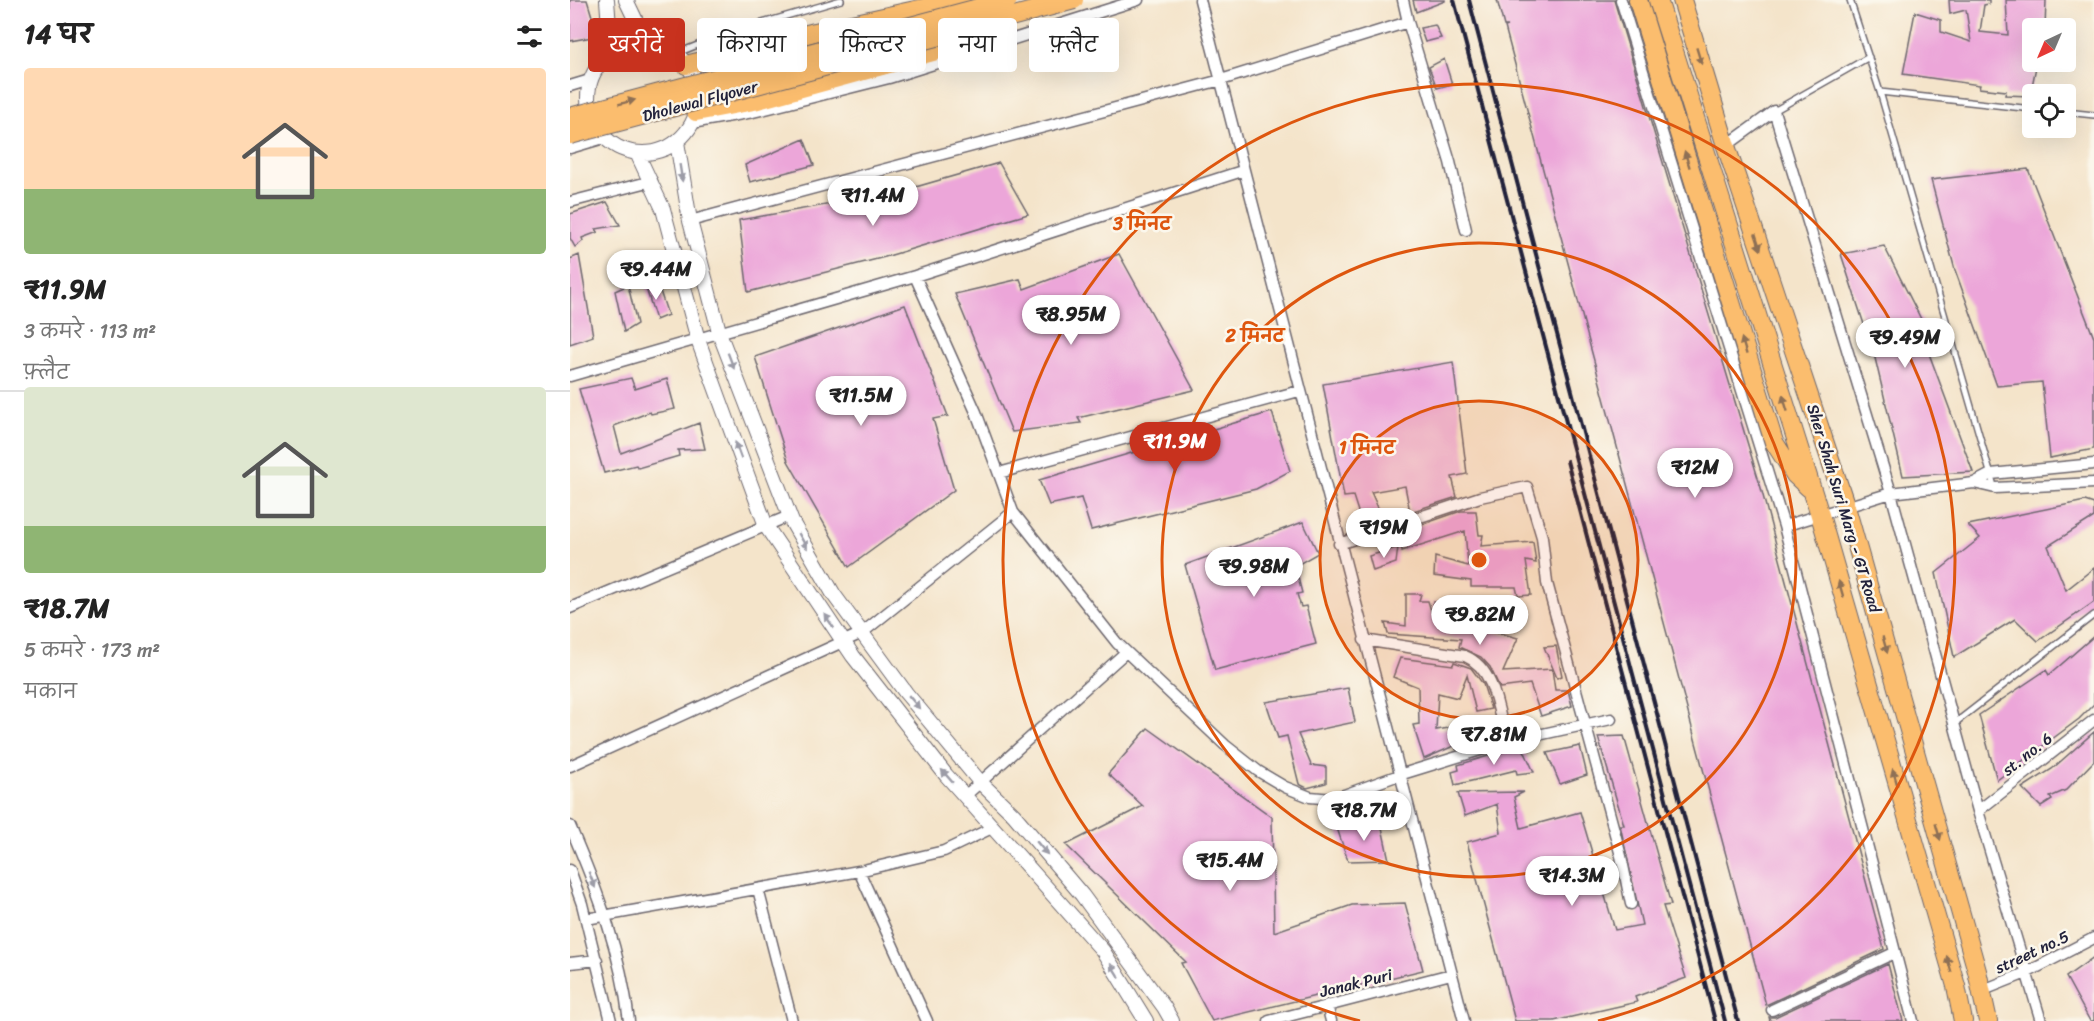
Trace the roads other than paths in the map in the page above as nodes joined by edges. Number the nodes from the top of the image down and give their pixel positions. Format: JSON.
{"nodes":[{"id":1,"x":607,"y":0,"type":"edge"},
{"id":2,"x":626,"y":0,"type":"edge"},
{"id":3,"x":841,"y":0,"type":"edge"},
{"id":4,"x":961,"y":0,"type":"edge"},
{"id":5,"x":1061,"y":0,"type":"edge"},
{"id":6,"x":1074,"y":0,"type":"edge"},
{"id":7,"x":1138,"y":0,"type":"edge"},
{"id":8,"x":1200,"y":0,"type":"edge"},
{"id":9,"x":1403,"y":0,"type":"edge"},
{"id":10,"x":1622,"y":0,"type":"edge"},
{"id":11,"x":1638,"y":0,"type":"edge"},
{"id":12,"x":1658,"y":0,"type":"edge"},
{"id":13,"x":1682,"y":0,"type":"edge"},
{"id":14,"x":1850,"y":0,"type":"edge"},
{"id":15,"x":1001,"y":5,"type":"edge"},
{"id":16,"x":608,"y":18,"type":"edge"},
{"id":17,"x":635,"y":18,"type":"edge"},
{"id":18,"x":1065,"y":18,"type":"edge"},
{"id":19,"x":1076,"y":18,"type":"edge"},
{"id":20,"x":1408,"y":22,"type":"junction"},
{"id":21,"x":1029,"y":33,"type":"edge"},
{"id":22,"x":685,"y":56,"type":"edge"},
{"id":23,"x":1869,"y":57,"type":"junction"},
{"id":24,"x":685,"y":58,"type":"edge"},
{"id":25,"x":685,"y":68,"type":"edge"},
{"id":26,"x":595,"y":72,"type":"edge"},
{"id":27,"x":590,"y":80,"type":"junction"},
{"id":28,"x":1221,"y":80,"type":"junction"},
{"id":29,"x":570,"y":86,"type":"edge"},
{"id":30,"x":1880,"y":92,"type":"junction"},
{"id":31,"x":2022,"y":108,"type":"edge"},
{"id":32,"x":1774,"y":111,"type":"junction"},
{"id":33,"x":2076,"y":113,"type":"edge"},
{"id":34,"x":2094,"y":115,"type":"edge"},
{"id":35,"x":570,"y":117,"type":"edge"},
{"id":36,"x":694,"y":117,"type":"junction"},
{"id":37,"x":570,"y":135,"type":"edge"},
{"id":38,"x":604,"y":138,"type":"junction"},
{"id":39,"x":677,"y":142,"type":"junction"},
{"id":40,"x":1726,"y":146,"type":"junction"},
{"id":41,"x":570,"y":148,"type":"edge"},
{"id":42,"x":637,"y":153,"type":"junction"},
{"id":43,"x":1242,"y":171,"type":"junction"},
{"id":44,"x":652,"y":182,"type":"junction"},
{"id":45,"x":570,"y":202,"type":"edge"},
{"id":46,"x":690,"y":221,"type":"junction"},
{"id":47,"x":1466,"y":230,"type":"dead end"},
{"id":48,"x":915,"y":276,"type":"junction"},
{"id":49,"x":720,"y":334,"type":"junction"},
{"id":50,"x":698,"y":340,"type":"junction"},
{"id":51,"x":570,"y":376,"type":"edge"},
{"id":52,"x":1299,"y":391,"type":"junction"},
{"id":53,"x":2094,"y":464,"type":"edge"},
{"id":54,"x":999,"y":473,"type":"junction"},
{"id":55,"x":1991,"y":474,"type":"junction"},
{"id":56,"x":1974,"y":483,"type":"junction"},
{"id":57,"x":2094,"y":483,"type":"edge"},
{"id":58,"x":1995,"y":488,"type":"junction"},
{"id":59,"x":1812,"y":491,"type":"junction"},
{"id":60,"x":1891,"y":493,"type":"junction"},
{"id":61,"x":1846,"y":507,"type":"junction"},
{"id":62,"x":1013,"y":512,"type":"junction"},
{"id":63,"x":1820,"y":515,"type":"junction"},
{"id":64,"x":789,"y":516,"type":"junction"},
{"id":65,"x":766,"y":526,"type":"junction"},
{"id":66,"x":1784,"y":526,"type":"junction"},
{"id":67,"x":1339,"y":544,"type":"junction"},
{"id":68,"x":570,"y":608,"type":"edge"},
{"id":69,"x":2094,"y":615,"type":"edge"},
{"id":70,"x":862,"y":633,"type":"junction"},
{"id":71,"x":1364,"y":640,"type":"junction"},
{"id":72,"x":844,"y":642,"type":"junction"},
{"id":73,"x":1126,"y":652,"type":"junction"},
{"id":74,"x":1611,"y":719,"type":"dead end"},
{"id":75,"x":2094,"y":720,"type":"edge"},
{"id":76,"x":1953,"y":724,"type":"junction"},
{"id":77,"x":1586,"y":726,"type":"junction"},
{"id":78,"x":1506,"y":742,"type":"junction"},
{"id":79,"x":570,"y":766,"type":"edge"},
{"id":80,"x":1399,"y":775,"type":"junction"},
{"id":81,"x":980,"y":782,"type":"junction"},
{"id":82,"x":965,"y":796,"type":"junction"},
{"id":83,"x":1978,"y":811,"type":"junction"},
{"id":84,"x":570,"y":826,"type":"edge"},
{"id":85,"x":994,"y":827,"type":"junction"},
{"id":86,"x":570,"y":870,"type":"edge"},
{"id":87,"x":859,"y":871,"type":"junction"},
{"id":88,"x":758,"y":889,"type":"junction"},
{"id":89,"x":582,"y":904,"type":"junction"},
{"id":90,"x":1631,"y":904,"type":"dead end"},
{"id":91,"x":570,"y":906,"type":"edge"},
{"id":92,"x":607,"y":916,"type":"junction"},
{"id":93,"x":586,"y":920,"type":"junction"},
{"id":94,"x":2094,"y":938,"type":"edge"},
{"id":95,"x":1894,"y":953,"type":"junction"},
{"id":96,"x":597,"y":960,"type":"junction"},
{"id":97,"x":570,"y":963,"type":"edge"},
{"id":98,"x":2026,"y":973,"type":"junction"},
{"id":99,"x":1451,"y":974,"type":"junction"},
{"id":100,"x":1981,"y":990,"type":"junction"},
{"id":101,"x":1327,"y":1005,"type":"junction"},
{"id":102,"x":1772,"y":1010,"type":"dead end"},
{"id":103,"x":611,"y":1021,"type":"edge"},
{"id":104,"x":629,"y":1021,"type":"edge"},
{"id":105,"x":792,"y":1021,"type":"edge"},
{"id":106,"x":927,"y":1021,"type":"edge"},
{"id":107,"x":1146,"y":1021,"type":"edge"},
{"id":108,"x":1172,"y":1021,"type":"edge"},
{"id":109,"x":1269,"y":1021,"type":"edge"},
{"id":110,"x":1331,"y":1021,"type":"edge"},
{"id":111,"x":1464,"y":1021,"type":"edge"},
{"id":112,"x":1913,"y":1021,"type":"edge"},
{"id":113,"x":1963,"y":1021,"type":"edge"},
{"id":114,"x":1988,"y":1021,"type":"edge"},
{"id":115,"x":2040,"y":1021,"type":"edge"}],
"edges":[{"from":1,"to":16,"type":"street"},
{"from":2,"to":17,"type":"street"},
{"from":3,"to":22,"type":"lane"},
{"from":4,"to":24,"type":"main road"},
{"from":5,"to":18,"type":"lane"},
{"from":6,"to":15,"type":"main road","name":"Dholewal Flyover","bridge":true},
{"from":7,"to":19,"type":"street"},
{"from":8,"to":28,"type":"street"},
{"from":9,"to":20,"type":"street"},
{"from":10,"to":66,"type":"street"},
{"from":59,"to":11,"type":"main road","one_way":true},
{"from":59,"to":12,"type":"main road","name":"Sher Shah Suri Marg - GT Road","one_way":true},
{"from":13,"to":40,"type":"main road","name":"Sher Shah Suri Marg - GT Road","one_way":true},
{"from":14,"to":23,"type":"lane"},
{"from":35,"to":15,"type":"main road","name":"Dholewal Flyover","one_way":true,"bridge":true},
{"from":15,"to":36,"type":"main road"},
{"from":15,"to":37,"type":"main road","name":"Dholewal Flyover","bridge":true},
{"from":20,"to":28,"type":"street"},
{"from":20,"to":47,"type":"street"},
{"from":21,"to":36,"type":"street"},
{"from":23,"to":30,"type":"lane"},
{"from":23,"to":32,"type":"lane"},
{"from":25,"to":36,"type":"street"},
{"from":26,"to":27,"type":"street"},
{"from":27,"to":29,"type":"street"},
{"from":27,"to":38,"type":"street"},
{"from":28,"to":43,"type":"street"},
{"from":28,"to":46,"type":"street"},
{"from":30,"to":31,"type":"lane"},
{"from":30,"to":55,"type":"lane"},
{"from":32,"to":40,"type":"street"},
{"from":32,"to":60,"type":"street"},
{"from":33,"to":34,"type":"lane"},
{"from":36,"to":39,"type":"street"},
{"from":38,"to":41,"type":"street"},
{"from":38,"to":42,"type":"street"},
{"from":39,"to":42,"type":"street"},
{"from":39,"to":46,"type":"street","one_way":true},
{"from":40,"to":61,"type":"main road","name":"Sher Shah Suri Marg - GT Road","one_way":true},
{"from":42,"to":44,"type":"street"},
{"from":43,"to":48,"type":"street"},
{"from":43,"to":52,"type":"street"},
{"from":44,"to":45,"type":"street"},
{"from":44,"to":50,"type":"street"},
{"from":46,"to":49,"type":"street"},
{"from":48,"to":49,"type":"street"},
{"from":48,"to":54,"type":"street"},
{"from":49,"to":50,"type":"street"},
{"from":49,"to":64,"type":"street","one_way":true},
{"from":50,"to":51,"type":"street"},
{"from":65,"to":50,"type":"street","one_way":true},
{"from":52,"to":54,"type":"street"},
{"from":52,"to":67,"type":"street"},
{"from":53,"to":55,"type":"street"},
{"from":54,"to":62,"type":"street"},
{"from":55,"to":56,"type":"street"},
{"from":55,"to":58,"type":"lane"},
{"from":56,"to":58,"type":"street"},
{"from":56,"to":60,"type":"street"},
{"from":57,"to":58,"type":"street"},
{"from":59,"to":63,"type":"main road","name":"Sher Shah Suri Marg - GT Road"},
{"from":60,"to":61,"type":"street"},
{"from":60,"to":76,"type":"street"},
{"from":61,"to":63,"type":"street"},
{"from":61,"to":100,"type":"main road","name":"Sher Shah Suri Marg - GT Road","one_way":true},
{"from":62,"to":70,"type":"street"},
{"from":62,"to":73,"type":"street"},
{"from":63,"to":66,"type":"street"},
{"from":113,"to":63,"type":"main road","name":"Sher Shah Suri Marg - GT Road","one_way":true},
{"from":64,"to":65,"type":"street"},
{"from":64,"to":70,"type":"street","one_way":true},
{"from":65,"to":68,"type":"street"},
{"from":72,"to":65,"type":"street","one_way":true},
{"from":66,"to":95,"type":"street"},
{"from":67,"to":71,"type":"street"},
{"from":67,"to":77,"type":"street"},
{"from":69,"to":76,"type":"lane"},
{"from":70,"to":72,"type":"street"},
{"from":70,"to":81,"type":"street","one_way":true},
{"from":71,"to":78,"type":"street"},
{"from":71,"to":80,"type":"street"},
{"from":72,"to":79,"type":"street"},
{"from":82,"to":72,"type":"street","one_way":true},
{"from":73,"to":80,"type":"street"},
{"from":73,"to":81,"type":"street"},
{"from":74,"to":77,"type":"street"},
{"from":75,"to":83,"type":"street","name":"st. no. 6"},
{"from":76,"to":83,"type":"street"},
{"from":77,"to":78,"type":"street"},
{"from":77,"to":90,"type":"street"},
{"from":78,"to":80,"type":"street"},
{"from":80,"to":99,"type":"street"},
{"from":81,"to":82,"type":"street"},
{"from":81,"to":108,"type":"street","one_way":true},
{"from":82,"to":85,"type":"street"},
{"from":83,"to":98,"type":"street"},
{"from":84,"to":92,"type":"street","one_way":true},
{"from":85,"to":87,"type":"street"},
{"from":107,"to":85,"type":"street","one_way":true},
{"from":86,"to":89,"type":"street"},
{"from":87,"to":88,"type":"street"},
{"from":87,"to":106,"type":"street"},
{"from":88,"to":92,"type":"street"},
{"from":88,"to":105,"type":"street"},
{"from":89,"to":91,"type":"street"},
{"from":89,"to":93,"type":"street"},
{"from":92,"to":93,"type":"street"},
{"from":92,"to":104,"type":"street"},
{"from":93,"to":96,"type":"street"},
{"from":94,"to":98,"type":"street","name":"street no.5"},
{"from":95,"to":102,"type":"street"},
{"from":95,"to":112,"type":"street"},
{"from":96,"to":97,"type":"street"},
{"from":96,"to":103,"type":"street"},
{"from":98,"to":100,"type":"street","name":"street no.5"},
{"from":98,"to":115,"type":"street"},
{"from":99,"to":101,"type":"street","name":"Janak Puri"},
{"from":99,"to":111,"type":"street"},
{"from":100,"to":114,"type":"main road","name":"Sher Shah Suri Marg - GT Road"},
{"from":101,"to":109,"type":"street","name":"Janak Puri"},
{"from":101,"to":110,"type":"street"}]}
